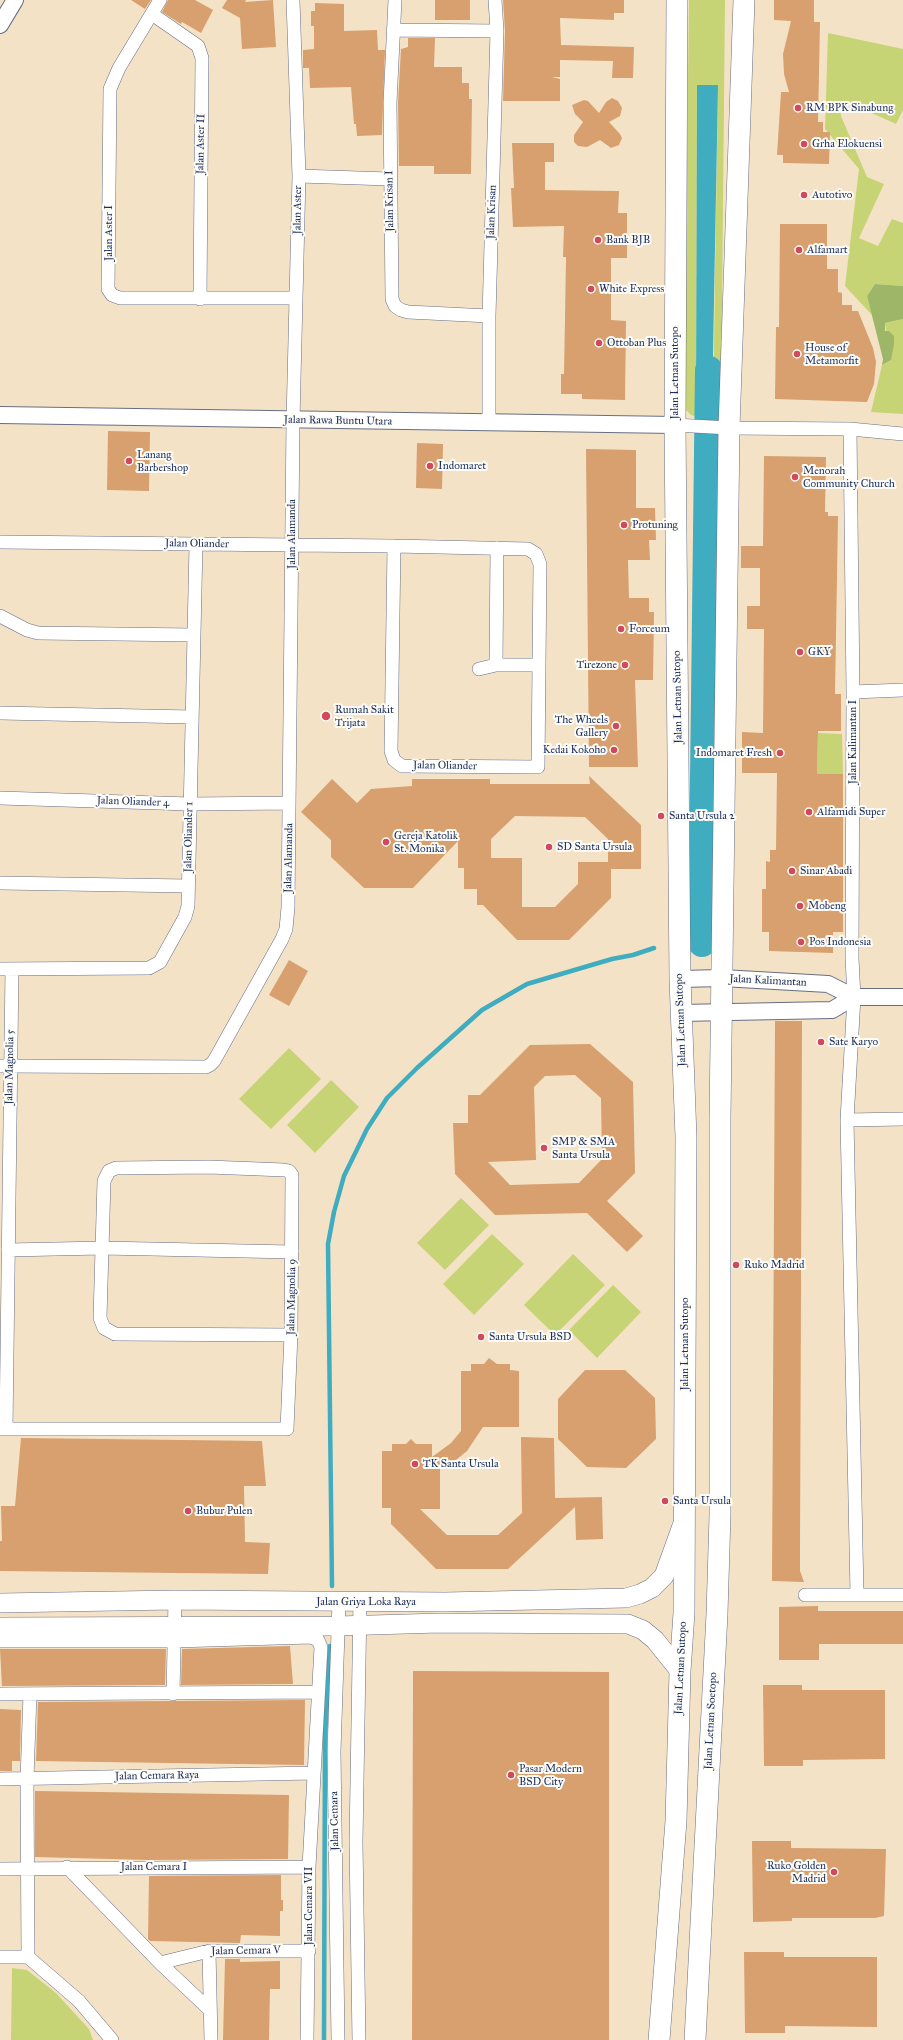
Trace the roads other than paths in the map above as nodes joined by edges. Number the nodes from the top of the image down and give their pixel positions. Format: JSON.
{"nodes":[{"id":1,"x":15,"y":0,"type":"edge"},
{"id":2,"x":160,"y":0,"type":"edge"},
{"id":3,"x":293,"y":0,"type":"edge"},
{"id":4,"x":395,"y":0,"type":"edge"},
{"id":5,"x":495,"y":0,"type":"edge"},
{"id":6,"x":677,"y":0,"type":"edge"},
{"id":7,"x":744,"y":0,"type":"edge"},
{"id":8,"x":152,"y":14,"type":"junction"},
{"id":9,"x":0,"y":25,"type":"edge"},
{"id":10,"x":393,"y":30,"type":"junction"},
{"id":11,"x":497,"y":31,"type":"junction"},
{"id":12,"x":299,"y":176,"type":"junction"},
{"id":13,"x":389,"y":179,"type":"junction"},
{"id":14,"x":296,"y":298,"type":"junction"},
{"id":15,"x":200,"y":299,"type":"junction"},
{"id":16,"x":489,"y":316,"type":"junction"},
{"id":17,"x":0,"y":415,"type":"edge"},
{"id":18,"x":293,"y":421,"type":"junction"},
{"id":19,"x":489,"y":423,"type":"junction"},
{"id":20,"x":684,"y":425,"type":"junction"},
{"id":21,"x":721,"y":427,"type":"junction"},
{"id":22,"x":850,"y":429,"type":"junction"},
{"id":23,"x":903,"y":434,"type":"edge"},
{"id":24,"x":0,"y":542,"type":"edge"},
{"id":25,"x":196,"y":544,"type":"junction"},
{"id":26,"x":292,"y":545,"type":"junction"},
{"id":27,"x":394,"y":546,"type":"junction"},
{"id":28,"x":497,"y":548,"type":"junction"},
{"id":29,"x":0,"y":616,"type":"edge"},
{"id":30,"x":194,"y":635,"type":"junction"},
{"id":31,"x":496,"y":665,"type":"junction"},
{"id":32,"x":538,"y":665,"type":"junction"},
{"id":33,"x":479,"y":669,"type":"dead end"},
{"id":34,"x":903,"y":690,"type":"edge"},
{"id":35,"x":853,"y":692,"type":"junction"},
{"id":36,"x":0,"y":713,"type":"edge"},
{"id":37,"x":192,"y":717,"type":"junction"},
{"id":38,"x":0,"y":798,"type":"edge"},
{"id":39,"x":290,"y":803,"type":"junction"},
{"id":40,"x":190,"y":804,"type":"junction"},
{"id":41,"x":0,"y":883,"type":"edge"},
{"id":42,"x":188,"y":886,"type":"junction"},
{"id":43,"x":6,"y":969,"type":"edge"},
{"id":44,"x":722,"y":978,"type":"junction"},
{"id":45,"x":680,"y":979,"type":"junction"},
{"id":46,"x":854,"y":997,"type":"junction"},
{"id":47,"x":903,"y":997,"type":"edge"},
{"id":48,"x":722,"y":1012,"type":"junction"},
{"id":49,"x":680,"y":1013,"type":"junction"},
{"id":50,"x":5,"y":1066,"type":"edge"},
{"id":51,"x":903,"y":1119,"type":"edge"},
{"id":52,"x":847,"y":1120,"type":"junction"},
{"id":53,"x":102,"y":1248,"type":"junction"},
{"id":54,"x":8,"y":1250,"type":"junction"},
{"id":55,"x":292,"y":1252,"type":"junction"},
{"id":56,"x":292,"y":1334,"type":"junction"},
{"id":57,"x":3,"y":1429,"type":"edge"},
{"id":58,"x":685,"y":1519,"type":"junction"},
{"id":59,"x":857,"y":1594,"type":"junction"},
{"id":60,"x":805,"y":1595,"type":"dead end"},
{"id":61,"x":903,"y":1595,"type":"edge"},
{"id":62,"x":175,"y":1600,"type":"junction"},
{"id":63,"x":339,"y":1602,"type":"junction"},
{"id":64,"x":360,"y":1602,"type":"junction"},
{"id":65,"x":0,"y":1603,"type":"edge"},
{"id":66,"x":360,"y":1625,"type":"junction"},
{"id":67,"x":0,"y":1626,"type":"edge"},
{"id":68,"x":338,"y":1626,"type":"junction"},
{"id":69,"x":175,"y":1634,"type":"junction"},
{"id":70,"x":0,"y":1641,"type":"edge"},
{"id":71,"x":680,"y":1671,"type":"junction"},
{"id":72,"x":317,"y":1692,"type":"junction"},
{"id":73,"x":0,"y":1694,"type":"edge"},
{"id":74,"x":30,"y":1694,"type":"junction"},
{"id":75,"x":173,"y":1694,"type":"junction"},
{"id":76,"x":314,"y":1773,"type":"junction"},
{"id":77,"x":0,"y":1779,"type":"edge"},
{"id":78,"x":27,"y":1779,"type":"junction"},
{"id":79,"x":66,"y":1867,"type":"junction"},
{"id":80,"x":309,"y":1867,"type":"junction"},
{"id":81,"x":0,"y":1869,"type":"edge"},
{"id":82,"x":28,"y":1869,"type":"junction"},
{"id":83,"x":309,"y":1950,"type":"junction"},
{"id":84,"x":209,"y":1951,"type":"junction"},
{"id":85,"x":0,"y":1957,"type":"edge"},
{"id":86,"x":28,"y":1957,"type":"junction"},
{"id":87,"x":160,"y":1963,"type":"junction"},
{"id":88,"x":210,"y":2010,"type":"junction"},
{"id":89,"x":112,"y":2040,"type":"edge"},
{"id":90,"x":211,"y":2040,"type":"edge"},
{"id":91,"x":308,"y":2040,"type":"edge"},
{"id":92,"x":338,"y":2040,"type":"edge"},
{"id":93,"x":359,"y":2040,"type":"edge"},
{"id":94,"x":659,"y":2040,"type":"edge"},
{"id":95,"x":695,"y":2040,"type":"edge"}],
"edges":[{"from":1,"to":9,"type":"street"},
{"from":2,"to":8,"type":"street","name":"Jalan Aster I"},
{"from":3,"to":12,"type":"street","name":"Jalan Aster"},
{"from":4,"to":10,"type":"street","name":"Jalan Krisan I"},
{"from":5,"to":11,"type":"street","name":"Jalan Krisan"},
{"from":6,"to":20,"type":"main road","name":"Jalan Letnan Sutopo"},
{"from":7,"to":21,"type":"main road"},
{"from":8,"to":15,"type":"street","name":"Jalan Aster II"},
{"from":8,"to":15,"type":"street","name":"Jalan Aster I"},
{"from":10,"to":11,"type":"street"},
{"from":10,"to":13,"type":"street","name":"Jalan Krisan I"},
{"from":11,"to":16,"type":"street","name":"Jalan Krisan"},
{"from":12,"to":13,"type":"street"},
{"from":12,"to":14,"type":"street","name":"Jalan Aster"},
{"from":13,"to":16,"type":"street","name":"Jalan Krisan I"},
{"from":14,"to":15,"type":"street","name":"Jalan Aster I"},
{"from":14,"to":18,"type":"street","name":"Jalan Aster"},
{"from":16,"to":19,"type":"street","name":"Jalan Krisan"},
{"from":17,"to":18,"type":"street","name":"Jalan Rawa Buntu Utara"},
{"from":18,"to":19,"type":"street","name":"Jalan Rawa Buntu Utara"},
{"from":18,"to":26,"type":"street","name":"Jalan Alamanda"},
{"from":19,"to":20,"type":"street","name":"Jalan Rawa Buntu Utara"},
{"from":20,"to":21,"type":"street"},
{"from":20,"to":45,"type":"main road","name":"Jalan Letnan Sutopo"},
{"from":21,"to":22,"type":"street"},
{"from":21,"to":44,"type":"main road"},
{"from":22,"to":23,"type":"street"},
{"from":22,"to":35,"type":"street","name":"Jalan Kalimantan I"},
{"from":24,"to":25,"type":"street","name":"Jalan Oliander"},
{"from":25,"to":26,"type":"street","name":"Jalan Oliander"},
{"from":25,"to":30,"type":"street","name":"Jalan Oliander 1"},
{"from":26,"to":27,"type":"street","name":"Jalan Oliander"},
{"from":26,"to":39,"type":"street","name":"Jalan Alamanda"},
{"from":27,"to":28,"type":"street","name":"Jalan Oliander"},
{"from":27,"to":32,"type":"street","name":"Jalan Oliander"},
{"from":28,"to":31,"type":"street"},
{"from":28,"to":32,"type":"street","name":"Jalan Oliander"},
{"from":29,"to":30,"type":"street"},
{"from":30,"to":37,"type":"street","name":"Jalan Oliander 1"},
{"from":31,"to":32,"type":"street"},
{"from":31,"to":33,"type":"street"},
{"from":34,"to":35,"type":"street"},
{"from":35,"to":46,"type":"street","name":"Jalan Kalimantan I"},
{"from":36,"to":37,"type":"street"},
{"from":37,"to":40,"type":"street","name":"Jalan Oliander 1"},
{"from":38,"to":40,"type":"street","name":"Jalan Oliander 4"},
{"from":39,"to":40,"type":"street","name":"Jalan Oliander 4"},
{"from":39,"to":50,"type":"street","name":"Jalan Alamanda"},
{"from":40,"to":42,"type":"street","name":"Jalan Oliander 1"},
{"from":41,"to":42,"type":"street"},
{"from":42,"to":43,"type":"street","name":"Jalan Oliander 1"},
{"from":43,"to":50,"type":"street","name":"Jalan Magnolia 5"},
{"from":44,"to":45,"type":"street","name":"Jalan Kalimantan"},
{"from":44,"to":46,"type":"street","name":"Jalan Kalimantan"},
{"from":44,"to":48,"type":"main road"},
{"from":45,"to":49,"type":"main road","name":"Jalan Letnan Sutopo"},
{"from":46,"to":47,"type":"street","name":"Jalan Kalimantan"},
{"from":46,"to":48,"type":"street"},
{"from":46,"to":52,"type":"street","name":"Jalan Kalimantan I"},
{"from":48,"to":49,"type":"street"},
{"from":48,"to":95,"type":"main road","name":"Jalan Letnan Soetopo"},
{"from":49,"to":58,"type":"main road","name":"Jalan Letnan Sutopo"},
{"from":50,"to":54,"type":"street","name":"Jalan Magnolia 5"},
{"from":51,"to":52,"type":"street"},
{"from":52,"to":59,"type":"street","name":"Jalan Kalimantan I"},
{"from":53,"to":54,"type":"street"},
{"from":53,"to":55,"type":"street"},
{"from":53,"to":55,"type":"street","name":"Jalan Magnolia 9"},
{"from":53,"to":56,"type":"street"},
{"from":54,"to":57,"type":"street","name":"Jalan Magnolia 5"},
{"from":55,"to":56,"type":"street","name":"Jalan Magnolia 9"},
{"from":56,"to":57,"type":"street","name":"Jalan Magnolia 9"},
{"from":58,"to":64,"type":"main road","name":"Jalan Griya Loka Raya"},
{"from":58,"to":71,"type":"main road","name":"Jalan Letnan Sutopo"},
{"from":59,"to":60,"type":"street"},
{"from":59,"to":61,"type":"street"},
{"from":62,"to":63,"type":"main road","name":"Jalan Griya Loka Raya"},
{"from":62,"to":65,"type":"main road","name":"Jalan Griya Loka Raya"},
{"from":62,"to":69,"type":"street"},
{"from":63,"to":64,"type":"main road","name":"Jalan Griya Loka Raya"},
{"from":63,"to":68,"type":"street","name":"Jalan Cemara"},
{"from":64,"to":66,"type":"street","name":"Jalan Cemara"},
{"from":66,"to":68,"type":"main road","name":"Jalan Griya Loka Raya"},
{"from":66,"to":71,"type":"main road","name":"Jalan Griya Loka Raya"},
{"from":66,"to":93,"type":"street","name":"Jalan Cemara"},
{"from":67,"to":69,"type":"main road","name":"Jalan Griya Loka Raya"},
{"from":68,"to":69,"type":"main road","name":"Jalan Griya Loka Raya"},
{"from":68,"to":92,"type":"street","name":"Jalan Cemara"},
{"from":69,"to":70,"type":"street"},
{"from":69,"to":72,"type":"street","name":"Jalan Cemara VII"},
{"from":69,"to":75,"type":"street"},
{"from":71,"to":94,"type":"main road","name":"Jalan Letnan Sutopo"},
{"from":72,"to":75,"type":"street"},
{"from":72,"to":76,"type":"street","name":"Jalan Cemara VII"},
{"from":73,"to":74,"type":"street"},
{"from":74,"to":75,"type":"street"},
{"from":74,"to":78,"type":"street"},
{"from":76,"to":78,"type":"street","name":"Jalan Cemara Raya"},
{"from":76,"to":80,"type":"street","name":"Jalan Cemara VII"},
{"from":77,"to":78,"type":"street","name":"Jalan Cemara Raya"},
{"from":78,"to":82,"type":"street"},
{"from":79,"to":80,"type":"street","name":"Jalan Cemara I"},
{"from":79,"to":82,"type":"street","name":"Jalan Cemara I"},
{"from":79,"to":87,"type":"street"},
{"from":80,"to":83,"type":"street","name":"Jalan Cemara VII"},
{"from":81,"to":82,"type":"street","name":"Jalan Cemara I"},
{"from":82,"to":86,"type":"street"},
{"from":83,"to":84,"type":"street","name":"Jalan Cemara V"},
{"from":83,"to":91,"type":"street","name":"Jalan Cemara VII"},
{"from":84,"to":87,"type":"street","name":"Jalan Cemara V"},
{"from":84,"to":88,"type":"street"},
{"from":85,"to":86,"type":"street"},
{"from":86,"to":89,"type":"street"},
{"from":87,"to":88,"type":"street"},
{"from":88,"to":90,"type":"street"}]}
